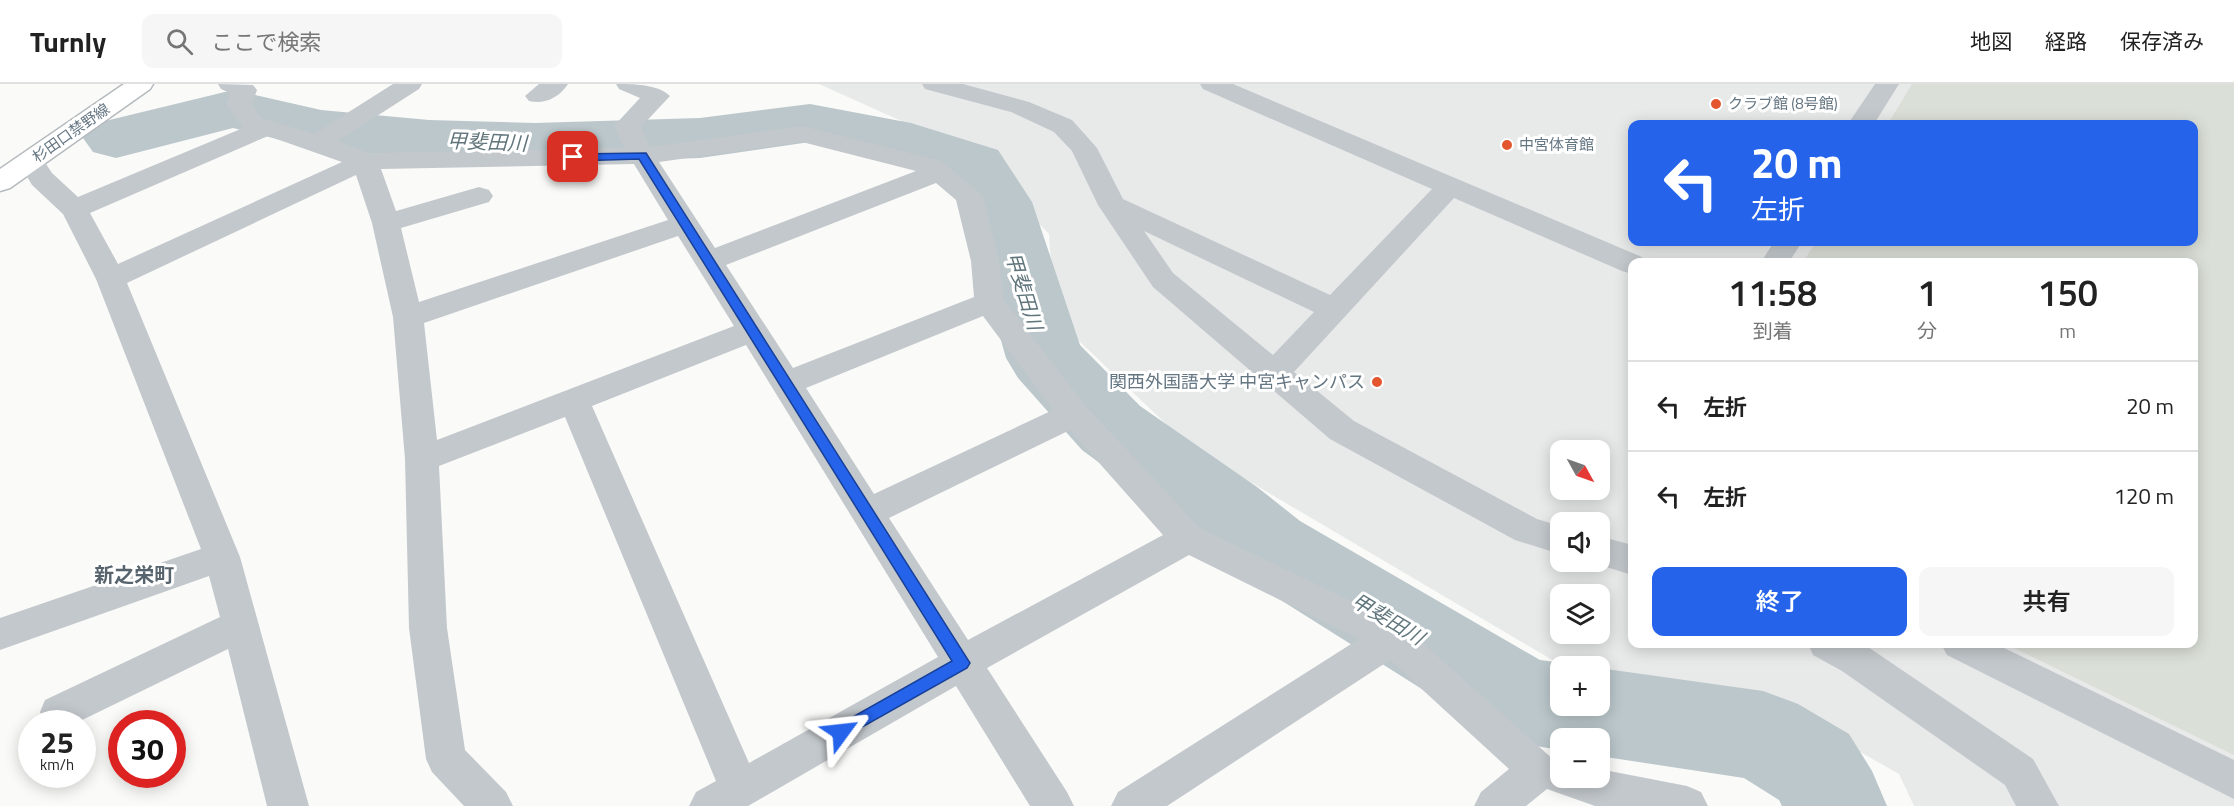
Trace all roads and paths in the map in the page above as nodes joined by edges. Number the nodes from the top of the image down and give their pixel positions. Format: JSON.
{"nodes":[{"id":1,"x":141,"y":84,"type":"edge"},
{"id":2,"x":410,"y":84,"type":"edge"},
{"id":3,"x":628,"y":84,"type":"edge"},
{"id":4,"x":933,"y":84,"type":"edge"},
{"id":5,"x":1212,"y":84,"type":"edge"},
{"id":6,"x":1887,"y":84,"type":"edge"},
{"id":7,"x":247,"y":109,"type":"edge"},
{"id":8,"x":1864,"y":120,"type":"edge"},
{"id":9,"x":327,"y":136,"type":"junction"},
{"id":10,"x":636,"y":144,"type":"junction"},
{"id":11,"x":30,"y":161,"type":"junction"},
{"id":12,"x":365,"y":161,"type":"junction"},
{"id":13,"x":939,"y":172,"type":"junction"},
{"id":14,"x":0,"y":182,"type":"edge"},
{"id":15,"x":1450,"y":186,"type":"junction"},
{"id":16,"x":479,"y":196,"type":"dead end"},
{"id":17,"x":1112,"y":205,"type":"junction"},
{"id":18,"x":74,"y":209,"type":"junction"},
{"id":19,"x":386,"y":223,"type":"junction"},
{"id":20,"x":685,"y":224,"type":"junction"},
{"id":21,"x":708,"y":261,"type":"junction"},
{"id":22,"x":1628,"y":262,"type":"edge"},
{"id":23,"x":111,"y":279,"type":"junction"},
{"id":24,"x":989,"y":302,"type":"junction"},
{"id":25,"x":1334,"y":309,"type":"junction"},
{"id":26,"x":408,"y":317,"type":"junction"},
{"id":27,"x":752,"y":331,"type":"junction"},
{"id":28,"x":1274,"y":373,"type":"junction"},
{"id":29,"x":785,"y":384,"type":"junction"},
{"id":30,"x":574,"y":400,"type":"junction"},
{"id":31,"x":1074,"y":414,"type":"junction"},
{"id":32,"x":422,"y":459,"type":"junction"},
{"id":33,"x":867,"y":513,"type":"junction"},
{"id":34,"x":1550,"y":537,"type":"edge"},
{"id":35,"x":1188,"y":538,"type":"junction"},
{"id":36,"x":1610,"y":553,"type":"edge"},
{"id":37,"x":222,"y":557,"type":"junction"},
{"id":38,"x":1628,"y":559,"type":"edge"},
{"id":39,"x":240,"y":625,"type":"junction"},
{"id":40,"x":0,"y":634,"type":"edge"},
{"id":41,"x":1392,"y":639,"type":"junction"},
{"id":42,"x":1834,"y":648,"type":"edge"},
{"id":43,"x":1967,"y":648,"type":"edge"},
{"id":44,"x":962,"y":663,"type":"junction"},
{"id":45,"x":63,"y":710,"type":"edge"},
{"id":46,"x":1550,"y":771,"type":"edge"},
{"id":47,"x":1550,"y":776,"type":"edge"},
{"id":48,"x":2234,"y":780,"type":"edge"},
{"id":49,"x":1600,"y":788,"type":"edge"},
{"id":50,"x":725,"y":797,"type":"edge"},
{"id":51,"x":288,"y":806,"type":"edge"},
{"id":52,"x":492,"y":806,"type":"edge"},
{"id":53,"x":1053,"y":806,"type":"edge"},
{"id":54,"x":1132,"y":806,"type":"edge"},
{"id":55,"x":1495,"y":806,"type":"edge"},
{"id":56,"x":1687,"y":806,"type":"edge"},
{"id":57,"x":2038,"y":806,"type":"edge"}],
"edges":[{"from":1,"to":11,"type":"main road","name":"杉田口禁野線"},
{"from":2,"to":9,"type":"street"},
{"from":3,"to":10,"type":"street"},
{"from":4,"to":17,"type":"street"},
{"from":5,"to":15,"type":"street"},
{"from":6,"to":8,"type":"street"},
{"from":7,"to":9,"type":"street"},
{"from":7,"to":18,"type":"street"},
{"from":9,"to":12,"type":"street"},
{"from":10,"to":12,"type":"street"},
{"from":10,"to":13,"type":"street"},
{"from":10,"to":20,"type":"street"},
{"from":11,"to":14,"type":"main road","name":"杉田口禁野線"},
{"from":11,"to":18,"type":"street"},
{"from":12,"to":19,"type":"street"},
{"from":12,"to":23,"type":"street"},
{"from":13,"to":21,"type":"street"},
{"from":13,"to":24,"type":"street"},
{"from":15,"to":22,"type":"street"},
{"from":15,"to":25,"type":"street"},
{"from":16,"to":19,"type":"street"},
{"from":17,"to":25,"type":"street"},
{"from":17,"to":28,"type":"street"},
{"from":18,"to":23,"type":"street"},
{"from":19,"to":26,"type":"street"},
{"from":20,"to":21,"type":"street"},
{"from":20,"to":26,"type":"street"},
{"from":21,"to":27,"type":"street"},
{"from":23,"to":37,"type":"street"},
{"from":24,"to":29,"type":"street"},
{"from":24,"to":31,"type":"street"},
{"from":25,"to":28,"type":"street"},
{"from":26,"to":32,"type":"street"},
{"from":27,"to":29,"type":"street"},
{"from":27,"to":30,"type":"street"},
{"from":28,"to":34,"type":"street"},
{"from":29,"to":33,"type":"street"},
{"from":30,"to":32,"type":"street"},
{"from":30,"to":50,"type":"street"},
{"from":31,"to":33,"type":"street"},
{"from":31,"to":35,"type":"street"},
{"from":32,"to":52,"type":"street"},
{"from":33,"to":44,"type":"street"},
{"from":35,"to":41,"type":"street"},
{"from":35,"to":44,"type":"street"},
{"from":36,"to":38,"type":"street"},
{"from":37,"to":39,"type":"street"},
{"from":37,"to":40,"type":"street"},
{"from":39,"to":45,"type":"street"},
{"from":39,"to":51,"type":"street"},
{"from":41,"to":46,"type":"street"},
{"from":41,"to":54,"type":"street"},
{"from":42,"to":57,"type":"street"},
{"from":43,"to":48,"type":"street"},
{"from":44,"to":50,"type":"street"},
{"from":44,"to":53,"type":"street"},
{"from":47,"to":55,"type":"street"},
{"from":49,"to":56,"type":"street"}]}
